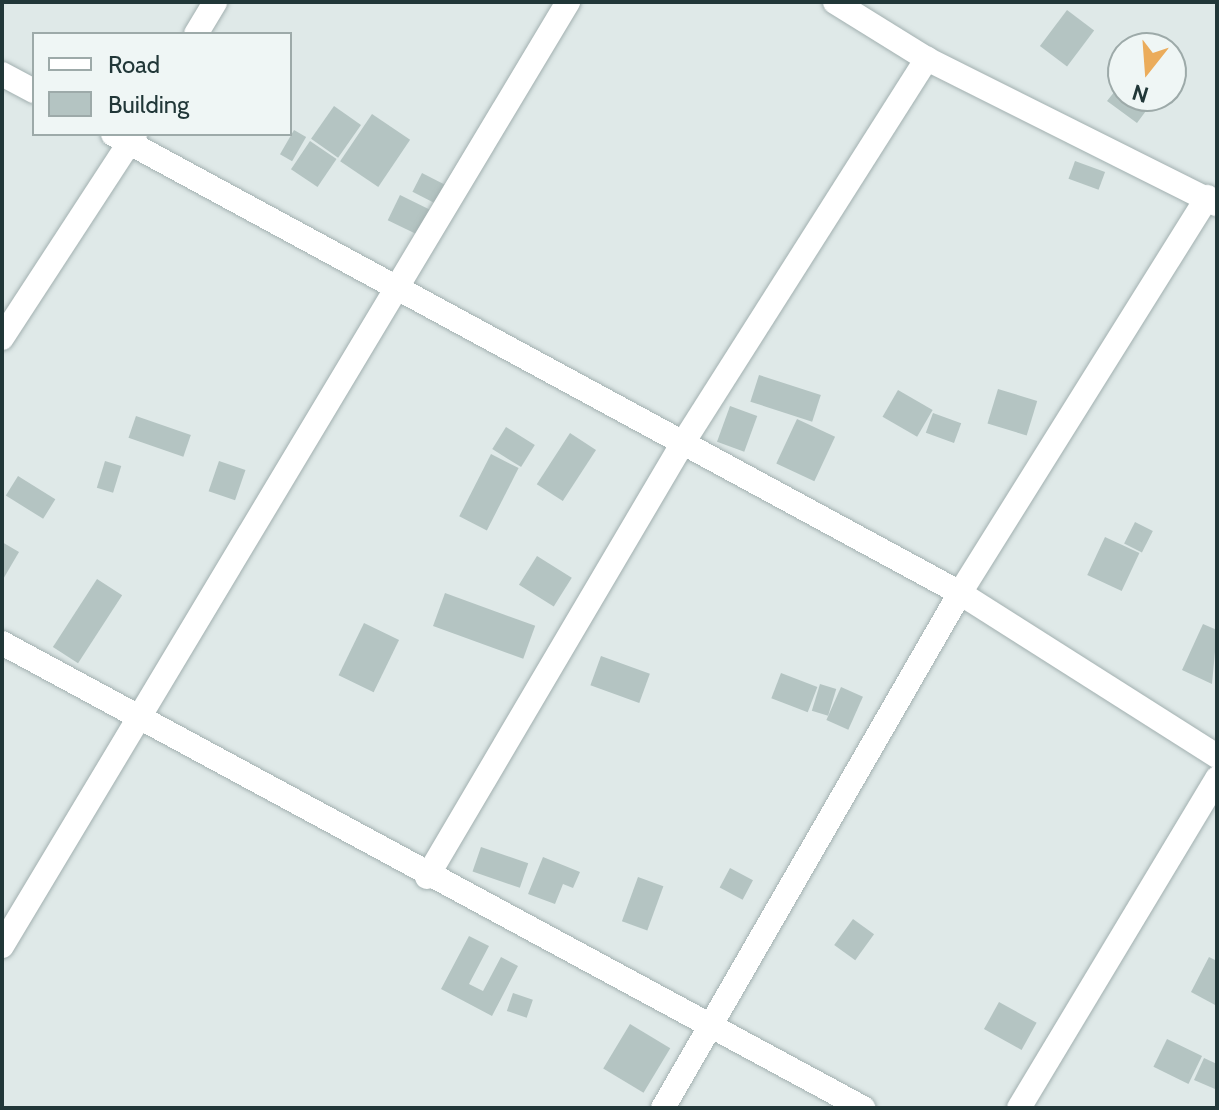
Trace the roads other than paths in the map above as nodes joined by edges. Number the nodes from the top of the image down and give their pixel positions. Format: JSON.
{"nodes":[{"id":1,"x":215,"y":2,"type":"edge"},
{"id":2,"x":568,"y":2,"type":"edge"},
{"id":3,"x":835,"y":2,"type":"edge"},
{"id":4,"x":197,"y":32,"type":"edge"},
{"id":5,"x":927,"y":59,"type":"junction"},
{"id":6,"x":2,"y":74,"type":"edge"},
{"id":7,"x":32,"y":90,"type":"edge"},
{"id":8,"x":126,"y":137,"type":"edge"},
{"id":9,"x":1212,"y":200,"type":"edge"},
{"id":10,"x":399,"y":290,"type":"junction"},
{"id":11,"x":2,"y":338,"type":"edge"},
{"id":12,"x":681,"y":446,"type":"junction"},
{"id":13,"x":960,"y":593,"type":"junction"},
{"id":14,"x":2,"y":643,"type":"edge"},
{"id":15,"x":140,"y":723,"type":"junction"},
{"id":16,"x":1217,"y":756,"type":"edge"},
{"id":17,"x":1217,"y":778,"type":"edge"},
{"id":18,"x":427,"y":877,"type":"junction"},
{"id":19,"x":2,"y":946,"type":"edge"},
{"id":20,"x":709,"y":1024,"type":"junction"},
{"id":21,"x":663,"y":1108,"type":"edge"},
{"id":22,"x":863,"y":1108,"type":"edge"},
{"id":23,"x":1019,"y":1108,"type":"edge"}],
"edges":[{"from":1,"to":4,"type":"street"},
{"from":2,"to":10,"type":"street"},
{"from":3,"to":5,"type":"street"},
{"from":5,"to":9,"type":"street"},
{"from":5,"to":12,"type":"street"},
{"from":6,"to":7,"type":"street"},
{"from":8,"to":10,"type":"street"},
{"from":8,"to":11,"type":"street"},
{"from":9,"to":13,"type":"street"},
{"from":10,"to":12,"type":"street"},
{"from":10,"to":15,"type":"street"},
{"from":12,"to":13,"type":"street"},
{"from":12,"to":18,"type":"street"},
{"from":13,"to":16,"type":"street"},
{"from":13,"to":20,"type":"street"},
{"from":14,"to":15,"type":"street"},
{"from":15,"to":18,"type":"street"},
{"from":15,"to":19,"type":"street"},
{"from":17,"to":23,"type":"street"},
{"from":18,"to":20,"type":"street"},
{"from":20,"to":21,"type":"street"},
{"from":20,"to":22,"type":"street"}]}
